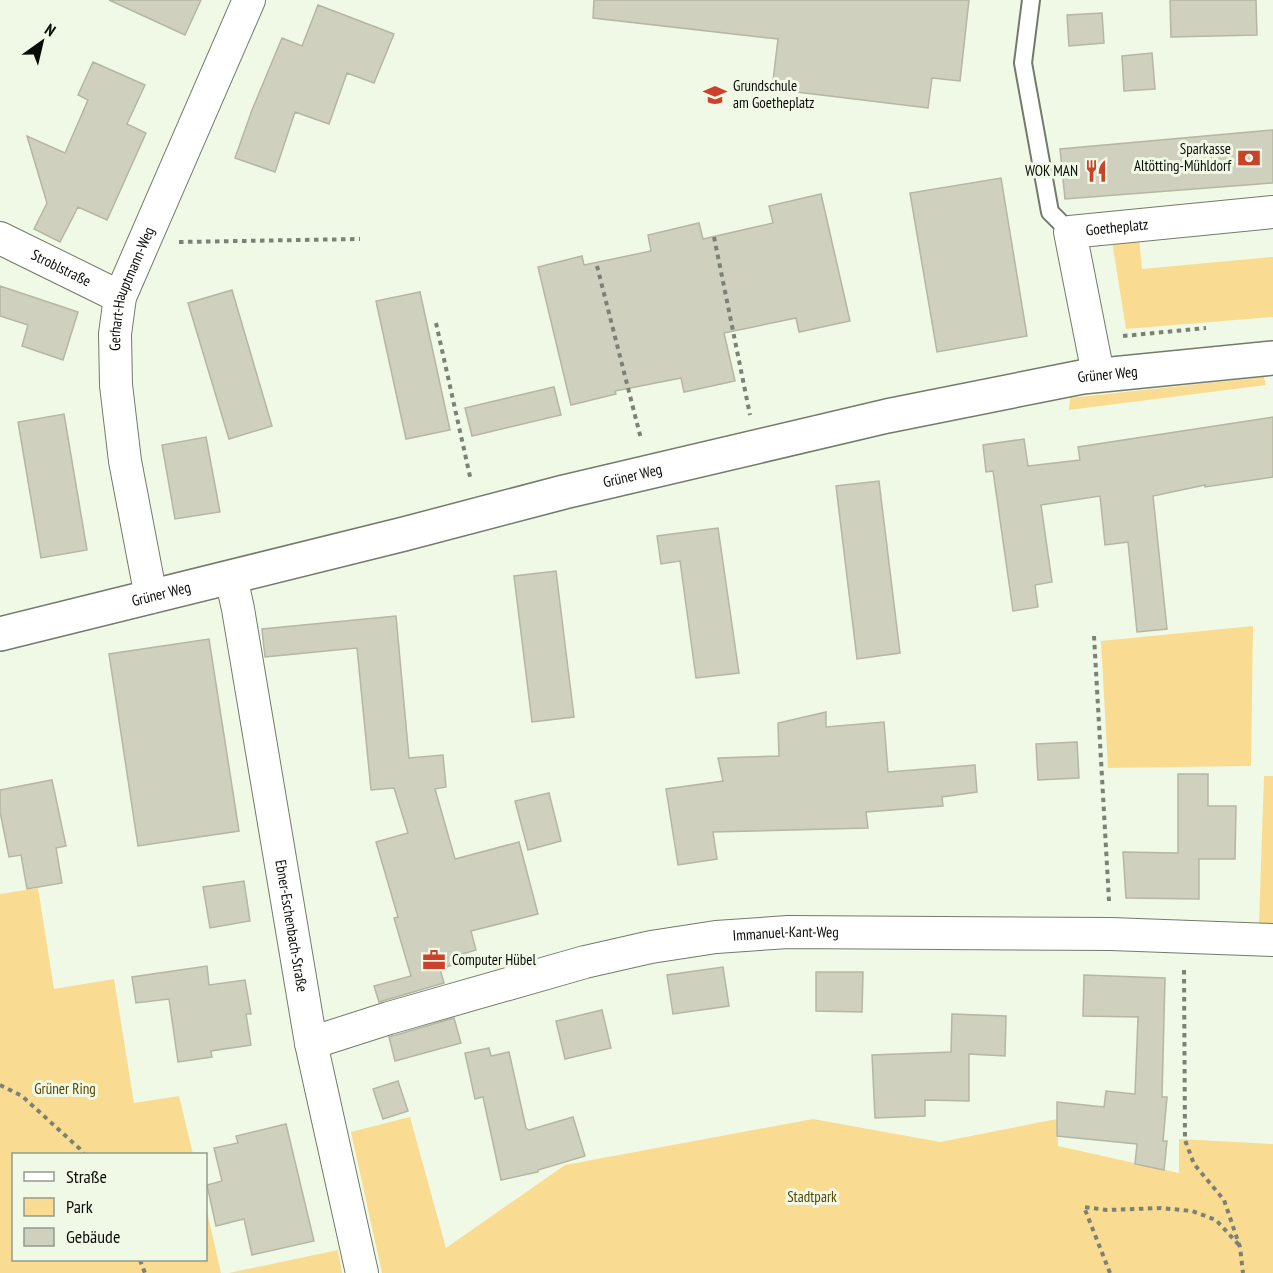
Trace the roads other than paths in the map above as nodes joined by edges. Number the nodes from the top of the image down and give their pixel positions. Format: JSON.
{"nodes":[{"id":1,"x":249,"y":0,"type":"edge"},
{"id":2,"x":1031,"y":0,"type":"edge"},
{"id":3,"x":1273,"y":212,"type":"edge"},
{"id":4,"x":1070,"y":232,"type":"junction"},
{"id":5,"x":0,"y":238,"type":"edge"},
{"id":6,"x":120,"y":297,"type":"junction"},
{"id":7,"x":1273,"y":358,"type":"edge"},
{"id":8,"x":1098,"y":374,"type":"junction"},
{"id":9,"x":231,"y":577,"type":"junction"},
{"id":10,"x":151,"y":597,"type":"junction"},
{"id":11,"x":0,"y":634,"type":"edge"},
{"id":12,"x":1273,"y":940,"type":"edge"},
{"id":13,"x":311,"y":1043,"type":"junction"},
{"id":14,"x":362,"y":1273,"type":"edge"}],
"edges":[{"from":1,"to":6,"type":"street","name":"Gerhart-Hauptmann-Weg"},
{"from":2,"to":4,"type":"lane"},
{"from":3,"to":4,"type":"street","name":"Goetheplatz"},
{"from":4,"to":8,"type":"street","name":"Goetheplatz"},
{"from":5,"to":6,"type":"street","name":"Stroblstraße"},
{"from":6,"to":10,"type":"street","name":"Gerhart-Hauptmann-Weg"},
{"from":7,"to":8,"type":"street","name":"Grüner Weg"},
{"from":8,"to":9,"type":"street","name":"Grüner Weg"},
{"from":9,"to":10,"type":"street","name":"Grüner Weg"},
{"from":9,"to":13,"type":"street","name":"Ebner-Eschenbach-Straße"},
{"from":10,"to":11,"type":"street","name":"Grüner Weg"},
{"from":12,"to":13,"type":"street","name":"Immanuel-Kant-Weg"},
{"from":13,"to":14,"type":"street","name":"Ebner-Eschenbach-Straße"}]}
